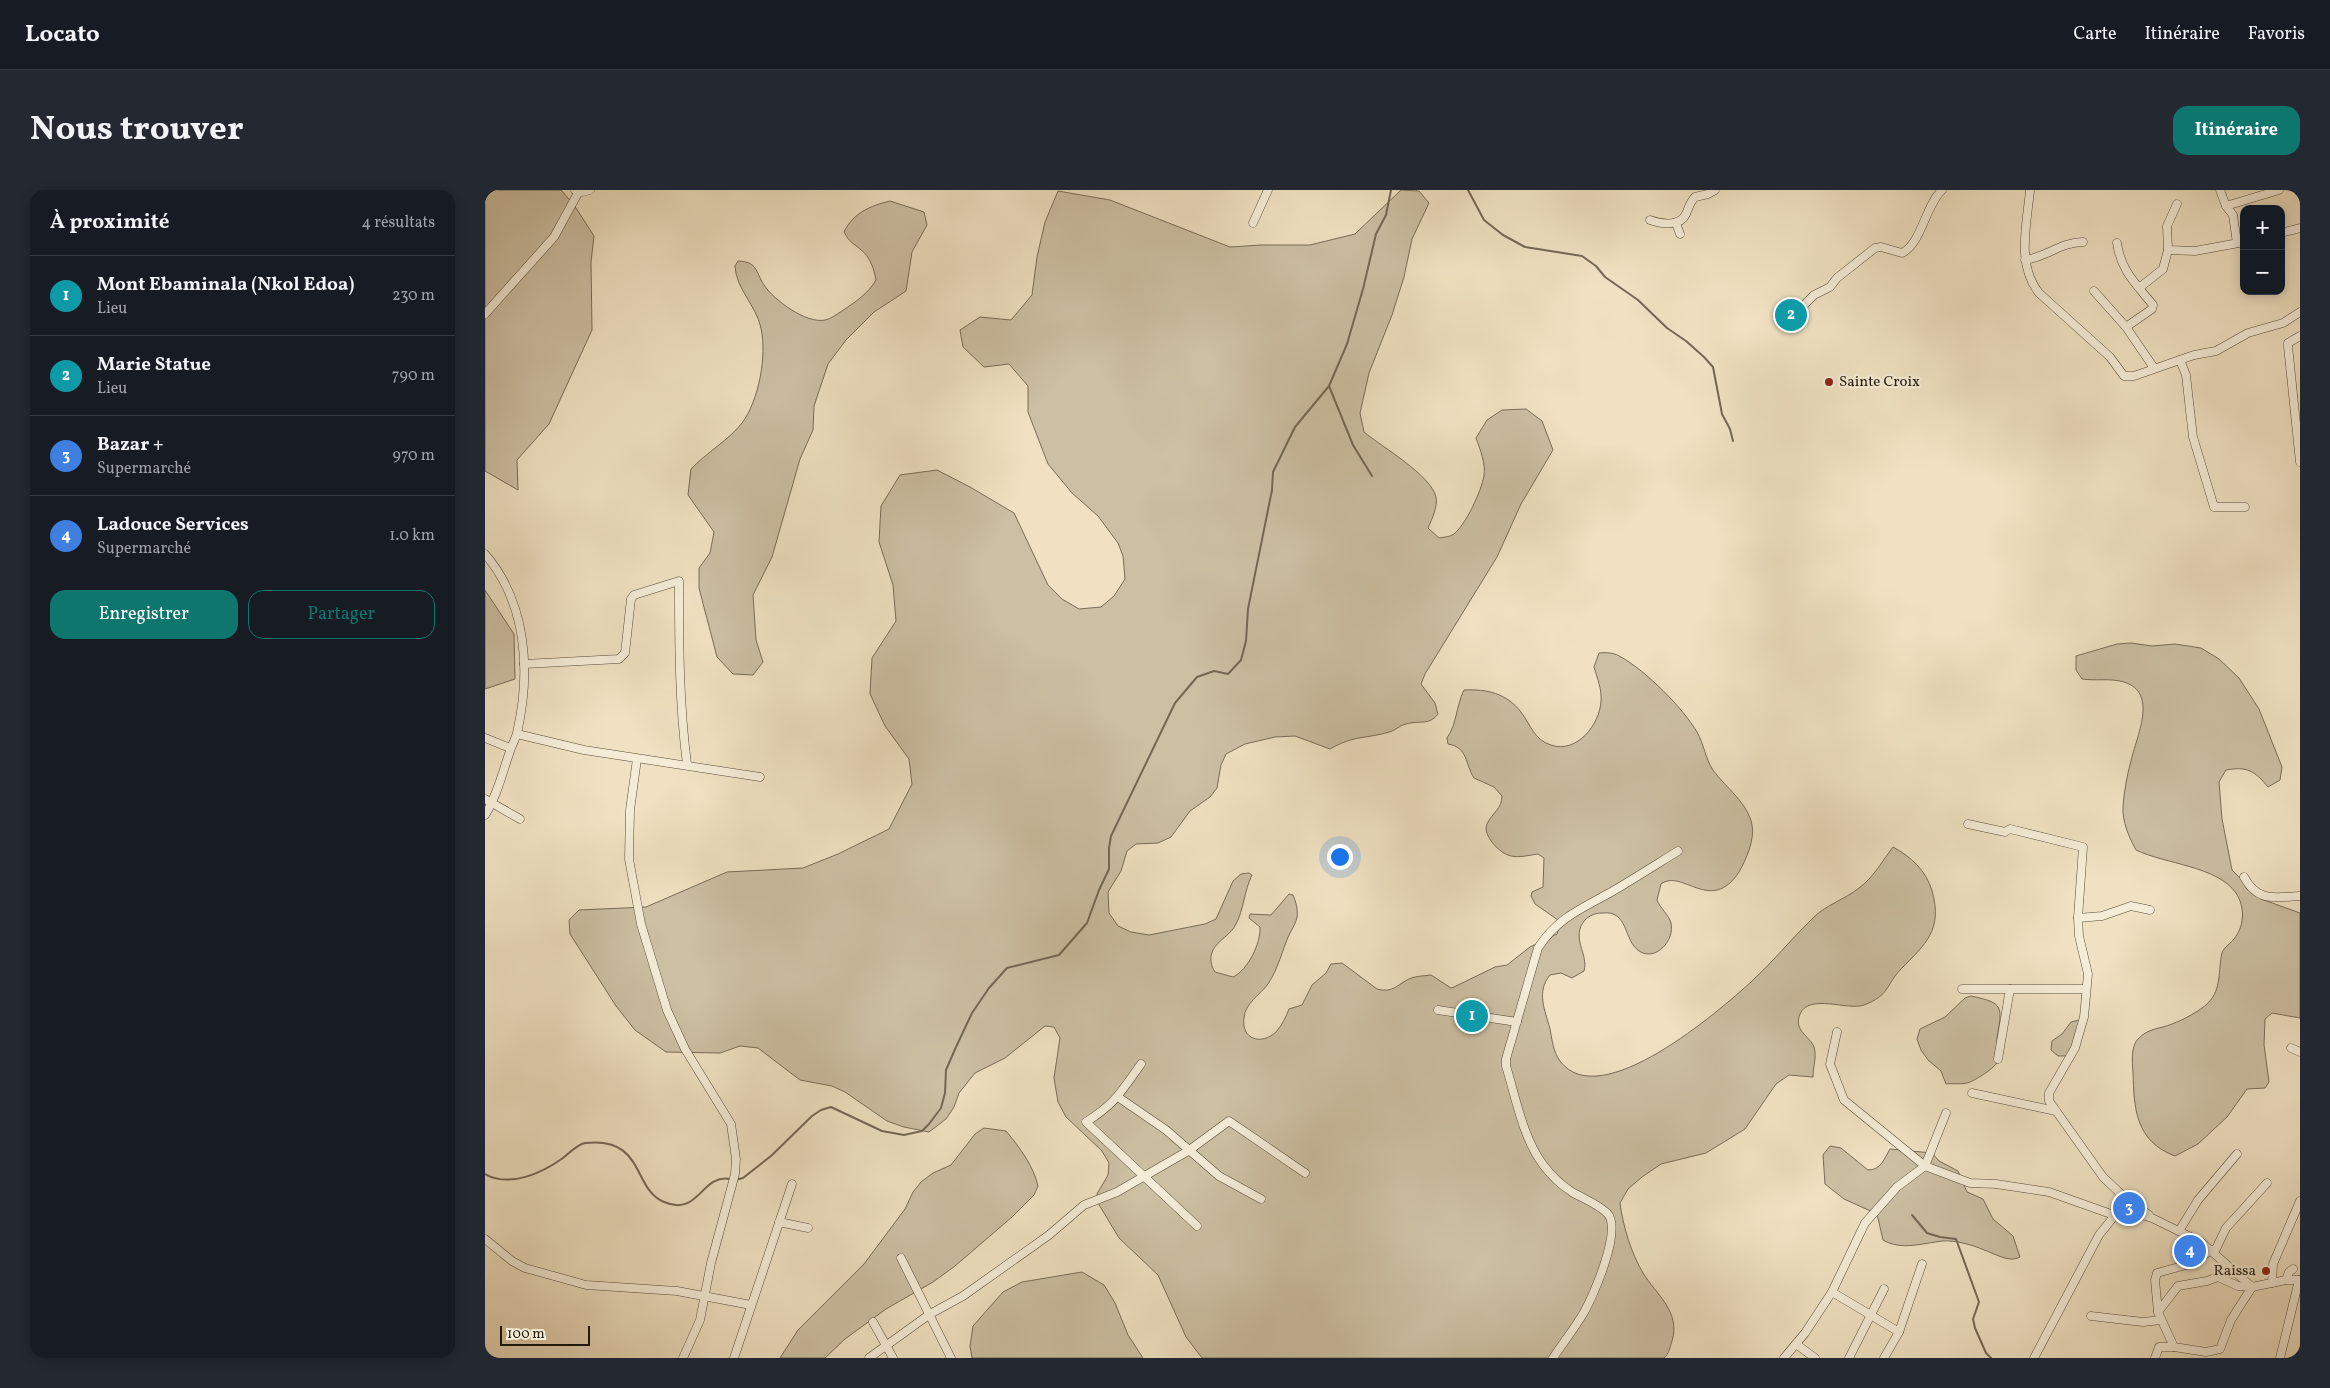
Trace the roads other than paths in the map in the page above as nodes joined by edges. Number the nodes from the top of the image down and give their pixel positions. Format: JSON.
{"nodes":[{"id":1,"x":590,"y":190,"type":"edge"},
{"id":2,"x":1268,"y":190,"type":"edge"},
{"id":3,"x":1715,"y":190,"type":"edge"},
{"id":4,"x":1943,"y":190,"type":"edge"},
{"id":5,"x":2030,"y":190,"type":"edge"},
{"id":6,"x":2220,"y":190,"type":"edge"},
{"id":7,"x":2279,"y":190,"type":"edge"},
{"id":8,"x":576,"y":191,"type":"edge"},
{"id":9,"x":2177,"y":204,"type":"dead end"},
{"id":10,"x":2226,"y":206,"type":"junction"},
{"id":11,"x":1650,"y":220,"type":"dead end"},
{"id":12,"x":1253,"y":223,"type":"dead end"},
{"id":13,"x":1676,"y":223,"type":"junction"},
{"id":14,"x":2300,"y":228,"type":"edge"},
{"id":15,"x":2285,"y":232,"type":"edge"},
{"id":16,"x":1680,"y":234,"type":"dead end"},
{"id":17,"x":2083,"y":242,"type":"dead end"},
{"id":18,"x":2240,"y":242,"type":"edge"},
{"id":19,"x":2117,"y":243,"type":"dead end"},
{"id":20,"x":2168,"y":250,"type":"junction"},
{"id":21,"x":2025,"y":260,"type":"junction"},
{"id":22,"x":2139,"y":288,"type":"junction"},
{"id":23,"x":2094,"y":291,"type":"dead end"},
{"id":24,"x":2300,"y":312,"type":"edge"},
{"id":25,"x":485,"y":314,"type":"edge"},
{"id":26,"x":1798,"y":320,"type":"dead end"},
{"id":27,"x":2126,"y":327,"type":"junction"},
{"id":28,"x":2300,"y":336,"type":"edge"},
{"id":29,"x":2180,"y":360,"type":"junction"},
{"id":30,"x":2154,"y":368,"type":"junction"},
{"id":31,"x":2300,"y":462,"type":"edge"},
{"id":32,"x":2245,"y":508,"type":"dead end"},
{"id":33,"x":485,"y":554,"type":"edge"},
{"id":34,"x":524,"y":664,"type":"junction"},
{"id":35,"x":517,"y":734,"type":"junction"},
{"id":36,"x":485,"y":738,"type":"edge"},
{"id":37,"x":510,"y":748,"type":"junction"},
{"id":38,"x":637,"y":758,"type":"junction"},
{"id":39,"x":687,"y":764,"type":"junction"},
{"id":40,"x":759,"y":777,"type":"dead end"},
{"id":41,"x":488,"y":801,"type":"edge"},
{"id":42,"x":485,"y":815,"type":"edge"},
{"id":43,"x":520,"y":819,"type":"dead end"},
{"id":44,"x":1968,"y":824,"type":"dead end"},
{"id":45,"x":1678,"y":851,"type":"dead end"},
{"id":46,"x":2244,"y":877,"type":"dead end"},
{"id":47,"x":2300,"y":896,"type":"edge"},
{"id":48,"x":2150,"y":910,"type":"dead end"},
{"id":49,"x":2078,"y":918,"type":"junction"},
{"id":50,"x":1962,"y":989,"type":"dead end"},
{"id":51,"x":2010,"y":989,"type":"junction"},
{"id":52,"x":2086,"y":989,"type":"junction"},
{"id":53,"x":1437,"y":1010,"type":"dead end"},
{"id":54,"x":1517,"y":1022,"type":"junction"},
{"id":55,"x":1837,"y":1032,"type":"dead end"},
{"id":56,"x":2291,"y":1048,"type":"dead end"},
{"id":57,"x":2300,"y":1052,"type":"edge"},
{"id":58,"x":1998,"y":1058,"type":"dead end"},
{"id":59,"x":1141,"y":1064,"type":"dead end"},
{"id":60,"x":1973,"y":1093,"type":"dead end"},
{"id":61,"x":1118,"y":1097,"type":"junction"},
{"id":62,"x":2056,"y":1111,"type":"junction"},
{"id":63,"x":1946,"y":1113,"type":"dead end"},
{"id":64,"x":1188,"y":1151,"type":"junction"},
{"id":65,"x":2237,"y":1154,"type":"dead end"},
{"id":66,"x":1925,"y":1166,"type":"junction"},
{"id":67,"x":1305,"y":1173,"type":"dead end"},
{"id":68,"x":1143,"y":1177,"type":"junction"},
{"id":69,"x":2267,"y":1183,"type":"dead end"},
{"id":70,"x":793,"y":1184,"type":"dead end"},
{"id":71,"x":1261,"y":1199,"type":"dead end"},
{"id":72,"x":2300,"y":1201,"type":"edge"},
{"id":73,"x":2116,"y":1214,"type":"junction"},
{"id":74,"x":2152,"y":1218,"type":"junction"},
{"id":75,"x":779,"y":1222,"type":"junction"},
{"id":76,"x":1197,"y":1226,"type":"dead end"},
{"id":77,"x":808,"y":1228,"type":"dead end"},
{"id":78,"x":2179,"y":1231,"type":"junction"},
{"id":79,"x":485,"y":1239,"type":"edge"},
{"id":80,"x":2213,"y":1252,"type":"junction"},
{"id":81,"x":901,"y":1258,"type":"dead end"},
{"id":82,"x":1922,"y":1264,"type":"dead end"},
{"id":83,"x":2293,"y":1269,"type":"dead end"},
{"id":84,"x":2286,"y":1280,"type":"junction"},
{"id":85,"x":2300,"y":1280,"type":"edge"},
{"id":86,"x":2273,"y":1283,"type":"junction"},
{"id":87,"x":2252,"y":1287,"type":"junction"},
{"id":88,"x":1884,"y":1289,"type":"dead end"},
{"id":89,"x":1832,"y":1292,"type":"junction"},
{"id":90,"x":706,"y":1296,"type":"junction"},
{"id":91,"x":751,"y":1305,"type":"junction"},
{"id":92,"x":930,"y":1314,"type":"junction"},
{"id":93,"x":1872,"y":1315,"type":"junction"},
{"id":94,"x":2091,"y":1316,"type":"dead end"},
{"id":95,"x":2160,"y":1316,"type":"junction"},
{"id":96,"x":873,"y":1322,"type":"dead end"},
{"id":97,"x":1899,"y":1332,"type":"junction"},
{"id":98,"x":1795,"y":1344,"type":"junction"},
{"id":99,"x":887,"y":1345,"type":"junction"},
{"id":100,"x":2174,"y":1347,"type":"junction"},
{"id":101,"x":2199,"y":1355,"type":"edge"},
{"id":102,"x":683,"y":1358,"type":"edge"},
{"id":103,"x":735,"y":1358,"type":"edge"},
{"id":104,"x":869,"y":1358,"type":"edge"},
{"id":105,"x":893,"y":1358,"type":"edge"},
{"id":106,"x":951,"y":1358,"type":"edge"},
{"id":107,"x":1553,"y":1358,"type":"edge"},
{"id":108,"x":1784,"y":1358,"type":"edge"},
{"id":109,"x":1815,"y":1358,"type":"edge"},
{"id":110,"x":1849,"y":1358,"type":"edge"},
{"id":111,"x":1885,"y":1358,"type":"edge"},
{"id":112,"x":2035,"y":1358,"type":"edge"},
{"id":113,"x":2155,"y":1358,"type":"edge"},
{"id":114,"x":2280,"y":1358,"type":"edge"}],
"edges":[{"from":1,"to":8,"type":"street"},
{"from":2,"to":12,"type":"street"},
{"from":3,"to":13,"type":"street"},
{"from":4,"to":26,"type":"street"},
{"from":5,"to":21,"type":"street"},
{"from":6,"to":10,"type":"street"},
{"from":7,"to":10,"type":"street"},
{"from":8,"to":25,"type":"street"},
{"from":9,"to":20,"type":"street"},
{"from":10,"to":18,"type":"street"},
{"from":11,"to":13,"type":"street"},
{"from":13,"to":16,"type":"street"},
{"from":14,"to":15,"type":"street"},
{"from":17,"to":21,"type":"street"},
{"from":18,"to":20,"type":"street"},
{"from":19,"to":22,"type":"street"},
{"from":20,"to":22,"type":"street"},
{"from":21,"to":30,"type":"street"},
{"from":22,"to":27,"type":"street"},
{"from":23,"to":27,"type":"street"},
{"from":24,"to":29,"type":"street"},
{"from":27,"to":30,"type":"street"},
{"from":28,"to":31,"type":"street"},
{"from":29,"to":30,"type":"street"},
{"from":29,"to":32,"type":"street"},
{"from":33,"to":34,"type":"street"},
{"from":34,"to":35,"type":"street"},
{"from":34,"to":39,"type":"street"},
{"from":35,"to":37,"type":"street"},
{"from":35,"to":38,"type":"street"},
{"from":36,"to":37,"type":"street"},
{"from":37,"to":41,"type":"street"},
{"from":38,"to":39,"type":"street"},
{"from":38,"to":90,"type":"street"},
{"from":39,"to":40,"type":"street"},
{"from":41,"to":42,"type":"street"},
{"from":41,"to":43,"type":"street"},
{"from":44,"to":49,"type":"street"},
{"from":45,"to":54,"type":"street"},
{"from":46,"to":47,"type":"street"},
{"from":48,"to":49,"type":"street"},
{"from":49,"to":52,"type":"street"},
{"from":50,"to":51,"type":"street"},
{"from":51,"to":52,"type":"street"},
{"from":51,"to":58,"type":"street"},
{"from":52,"to":62,"type":"street"},
{"from":53,"to":54,"type":"street"},
{"from":54,"to":107,"type":"street"},
{"from":55,"to":66,"type":"street"},
{"from":56,"to":57,"type":"street"},
{"from":59,"to":61,"type":"street"},
{"from":60,"to":62,"type":"street"},
{"from":61,"to":64,"type":"street"},
{"from":61,"to":68,"type":"street"},
{"from":62,"to":74,"type":"street"},
{"from":63,"to":66,"type":"street"},
{"from":64,"to":67,"type":"street"},
{"from":64,"to":68,"type":"street"},
{"from":64,"to":71,"type":"street"},
{"from":65,"to":78,"type":"street"},
{"from":66,"to":73,"type":"street"},
{"from":66,"to":89,"type":"street"},
{"from":68,"to":76,"type":"street"},
{"from":68,"to":92,"type":"street"},
{"from":69,"to":80,"type":"street"},
{"from":70,"to":75,"type":"street"},
{"from":72,"to":86,"type":"street"},
{"from":73,"to":74,"type":"street"},
{"from":73,"to":112,"type":"street"},
{"from":74,"to":78,"type":"street"},
{"from":75,"to":77,"type":"street"},
{"from":75,"to":91,"type":"street"},
{"from":78,"to":80,"type":"street"},
{"from":79,"to":90,"type":"street"},
{"from":80,"to":87,"type":"street"},
{"from":80,"to":95,"type":"street"},
{"from":81,"to":92,"type":"street"},
{"from":82,"to":97,"type":"street"},
{"from":83,"to":84,"type":"street"},
{"from":84,"to":85,"type":"street"},
{"from":84,"to":86,"type":"street"},
{"from":85,"to":114,"type":"street"},
{"from":86,"to":87,"type":"street"},
{"from":87,"to":95,"type":"street"},
{"from":87,"to":101,"type":"street"},
{"from":88,"to":93,"type":"street"},
{"from":89,"to":93,"type":"street"},
{"from":89,"to":98,"type":"street"},
{"from":90,"to":91,"type":"street"},
{"from":90,"to":102,"type":"street"},
{"from":91,"to":103,"type":"street"},
{"from":92,"to":99,"type":"street"},
{"from":92,"to":106,"type":"street"},
{"from":93,"to":97,"type":"street"},
{"from":93,"to":110,"type":"street"},
{"from":94,"to":95,"type":"street"},
{"from":95,"to":100,"type":"street"},
{"from":96,"to":99,"type":"street"},
{"from":97,"to":111,"type":"street"},
{"from":98,"to":108,"type":"street"},
{"from":98,"to":109,"type":"street"},
{"from":99,"to":104,"type":"street"},
{"from":99,"to":105,"type":"street"},
{"from":100,"to":101,"type":"street"},
{"from":100,"to":113,"type":"street"}]}
